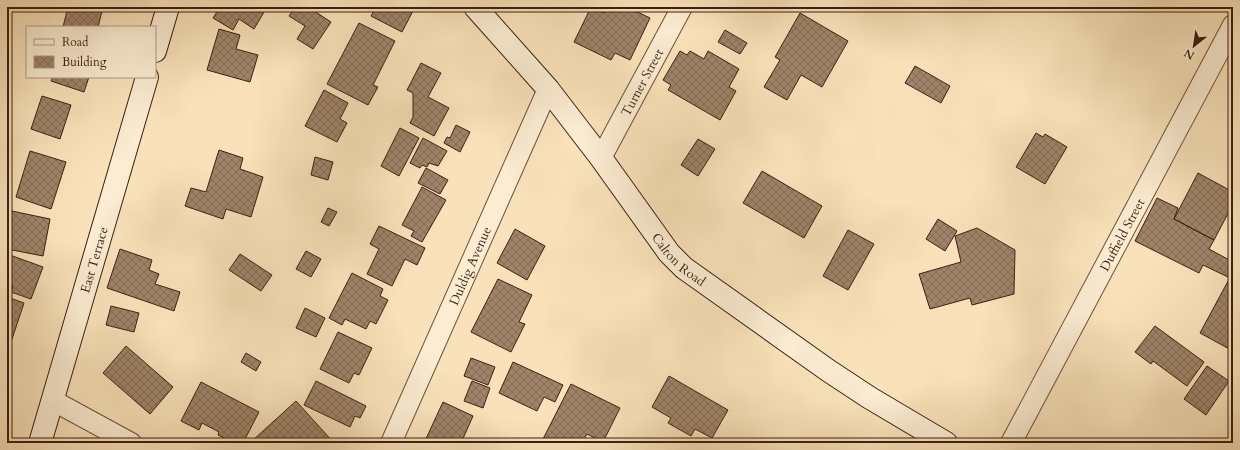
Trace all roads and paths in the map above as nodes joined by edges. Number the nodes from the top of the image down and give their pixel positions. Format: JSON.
{"nodes":[{"id":1,"x":168,"y":7,"type":"edge"},
{"id":2,"x":475,"y":7,"type":"edge"},
{"id":3,"x":682,"y":7,"type":"edge"},
{"id":4,"x":1233,"y":25,"type":"edge"},
{"id":5,"x":156,"y":48,"type":"edge"},
{"id":6,"x":147,"y":78,"type":"edge"},
{"id":7,"x":548,"y":89,"type":"junction"},
{"id":8,"x":601,"y":158,"type":"junction"},
{"id":9,"x":52,"y":400,"type":"junction"},
{"id":10,"x":40,"y":443,"type":"edge"},
{"id":11,"x":131,"y":443,"type":"edge"},
{"id":12,"x":391,"y":443,"type":"edge"},
{"id":13,"x":946,"y":443,"type":"edge"},
{"id":14,"x":1011,"y":443,"type":"edge"}],
"edges":[{"from":1,"to":5,"type":"main road"},
{"from":2,"to":7,"type":"main road","name":"Calton Road"},
{"from":3,"to":8,"type":"street","name":"Turner Street"},
{"from":4,"to":14,"type":"street","name":"Duffield Street"},
{"from":6,"to":9,"type":"main road","name":"East Terrace"},
{"from":7,"to":8,"type":"main road","name":"Calton Road"},
{"from":7,"to":12,"type":"street","name":"Duldig Avenue"},
{"from":8,"to":13,"type":"main road","name":"Calton Road"},
{"from":9,"to":10,"type":"main road","name":"East Terrace"},
{"from":9,"to":11,"type":"street"}]}
